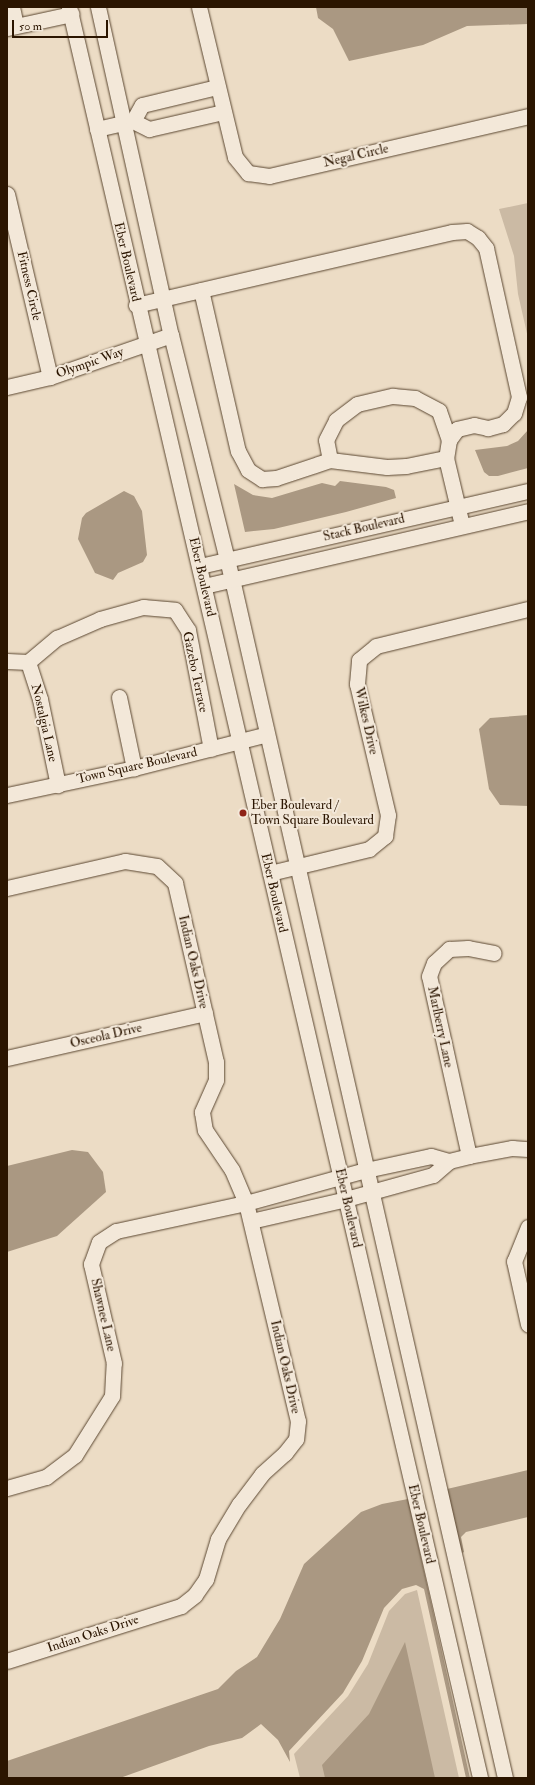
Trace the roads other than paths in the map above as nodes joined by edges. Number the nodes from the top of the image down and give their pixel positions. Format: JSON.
{"nodes":[{"id":1,"x":12,"y":7,"type":"edge"},
{"id":2,"x":98,"y":7,"type":"edge"},
{"id":3,"x":199,"y":7,"type":"edge"},
{"id":4,"x":70,"y":11,"type":"edge"},
{"id":5,"x":12,"y":27,"type":"edge"},
{"id":6,"x":217,"y":87,"type":"junction"},
{"id":7,"x":223,"y":112,"type":"junction"},
{"id":8,"x":528,"y":116,"type":"edge"},
{"id":9,"x":129,"y":122,"type":"junction"},
{"id":10,"x":97,"y":129,"type":"junction"},
{"id":11,"x":7,"y":194,"type":"edge"},
{"id":12,"x":201,"y":290,"type":"junction"},
{"id":13,"x":163,"y":298,"type":"junction"},
{"id":14,"x":136,"y":304,"type":"junction"},
{"id":15,"x":171,"y":335,"type":"junction"},
{"id":16,"x":147,"y":344,"type":"junction"},
{"id":17,"x":50,"y":377,"type":"junction"},
{"id":18,"x":7,"y":387,"type":"edge"},
{"id":19,"x":448,"y":440,"type":"junction"},
{"id":20,"x":446,"y":458,"type":"junction"},
{"id":21,"x":330,"y":460,"type":"junction"},
{"id":22,"x":528,"y":491,"type":"edge"},
{"id":23,"x":458,"y":507,"type":"junction"},
{"id":24,"x":528,"y":511,"type":"edge"},
{"id":25,"x":462,"y":526,"type":"junction"},
{"id":26,"x":227,"y":559,"type":"junction"},
{"id":27,"x":200,"y":566,"type":"junction"},
{"id":28,"x":232,"y":580,"type":"junction"},
{"id":29,"x":204,"y":586,"type":"junction"},
{"id":30,"x":528,"y":609,"type":"edge"},
{"id":31,"x":7,"y":661,"type":"edge"},
{"id":32,"x":28,"y":662,"type":"junction"},
{"id":33,"x":118,"y":697,"type":"dead end"},
{"id":34,"x":267,"y":734,"type":"junction"},
{"id":35,"x":241,"y":741,"type":"junction"},
{"id":36,"x":211,"y":749,"type":"junction"},
{"id":37,"x":134,"y":768,"type":"junction"},
{"id":38,"x":58,"y":785,"type":"junction"},
{"id":39,"x":7,"y":795,"type":"edge"},
{"id":40,"x":297,"y":868,"type":"junction"},
{"id":41,"x":270,"y":873,"type":"junction"},
{"id":42,"x":7,"y":888,"type":"edge"},
{"id":43,"x":494,"y":953,"type":"dead end"},
{"id":44,"x":204,"y":1013,"type":"junction"},
{"id":45,"x":7,"y":1058,"type":"edge"},
{"id":46,"x":528,"y":1149,"type":"edge"},
{"id":47,"x":469,"y":1156,"type":"junction"},
{"id":48,"x":449,"y":1161,"type":"junction"},
{"id":49,"x":366,"y":1170,"type":"junction"},
{"id":50,"x":341,"y":1178,"type":"junction"},
{"id":51,"x":372,"y":1192,"type":"junction"},
{"id":52,"x":283,"y":1193,"type":"junction"},
{"id":53,"x":346,"y":1199,"type":"junction"},
{"id":54,"x":246,"y":1203,"type":"junction"},
{"id":55,"x":287,"y":1212,"type":"junction"},
{"id":56,"x":250,"y":1221,"type":"junction"},
{"id":57,"x":528,"y":1227,"type":"edge"},
{"id":58,"x":528,"y":1324,"type":"edge"},
{"id":59,"x":7,"y":1488,"type":"edge"},
{"id":60,"x":7,"y":1661,"type":"edge"},
{"id":61,"x":480,"y":1778,"type":"edge"},
{"id":62,"x":505,"y":1778,"type":"edge"}],
"edges":[{"from":1,"to":5,"type":"street"},
{"from":2,"to":9,"type":"street","name":"Eber Boulevard"},
{"from":3,"to":6,"type":"street","name":"Negal Circle"},
{"from":4,"to":5,"type":"street"},
{"from":4,"to":10,"type":"street","name":"Eber Boulevard"},
{"from":6,"to":7,"type":"street","name":"Negal Circle"},
{"from":6,"to":9,"type":"street"},
{"from":7,"to":8,"type":"street","name":"Negal Circle"},
{"from":7,"to":9,"type":"street"},
{"from":9,"to":10,"type":"street"},
{"from":9,"to":13,"type":"street","name":"Eber Boulevard"},
{"from":10,"to":14,"type":"street","name":"Eber Boulevard"},
{"from":11,"to":17,"type":"street","name":"Fitness Circle"},
{"from":12,"to":13,"type":"street"},
{"from":12,"to":19,"type":"street"},
{"from":12,"to":21,"type":"street"},
{"from":13,"to":14,"type":"street"},
{"from":13,"to":15,"type":"street","name":"Eber Boulevard"},
{"from":14,"to":16,"type":"street","name":"Eber Boulevard"},
{"from":15,"to":16,"type":"street","name":"Olympic Way"},
{"from":15,"to":26,"type":"street","name":"Eber Boulevard"},
{"from":16,"to":17,"type":"street","name":"Olympic Way"},
{"from":16,"to":27,"type":"street","name":"Eber Boulevard"},
{"from":17,"to":18,"type":"street","name":"Olympic Way"},
{"from":19,"to":20,"type":"street"},
{"from":19,"to":21,"type":"street"},
{"from":20,"to":21,"type":"street"},
{"from":20,"to":23,"type":"street"},
{"from":22,"to":23,"type":"street","name":"Stack Boulevard"},
{"from":23,"to":25,"type":"street"},
{"from":23,"to":26,"type":"street","name":"Stack Boulevard"},
{"from":24,"to":25,"type":"street","name":"Stack Boulevard"},
{"from":25,"to":28,"type":"street","name":"Stack Boulevard"},
{"from":26,"to":27,"type":"street","name":"Stack Boulevard"},
{"from":26,"to":28,"type":"street","name":"Eber Boulevard"},
{"from":27,"to":29,"type":"street","name":"Eber Boulevard"},
{"from":28,"to":29,"type":"street","name":"Stack Boulevard"},
{"from":28,"to":34,"type":"street","name":"Eber Boulevard"},
{"from":29,"to":35,"type":"street","name":"Eber Boulevard"},
{"from":30,"to":40,"type":"street","name":"Wilkes Drive"},
{"from":31,"to":32,"type":"street"},
{"from":32,"to":36,"type":"street","name":"Gazebo Terrace"},
{"from":32,"to":38,"type":"street","name":"Nostalgia Lane"},
{"from":33,"to":37,"type":"street"},
{"from":34,"to":35,"type":"street","name":"Town Square Boulevard"},
{"from":34,"to":40,"type":"street","name":"Eber Boulevard"},
{"from":35,"to":36,"type":"street","name":"Town Square Boulevard"},
{"from":35,"to":41,"type":"street","name":"Eber Boulevard"},
{"from":36,"to":37,"type":"street","name":"Town Square Boulevard"},
{"from":37,"to":38,"type":"street","name":"Town Square Boulevard"},
{"from":38,"to":39,"type":"street","name":"Town Square Boulevard"},
{"from":40,"to":41,"type":"street","name":"Wilkes Drive"},
{"from":40,"to":49,"type":"street","name":"Eber Boulevard"},
{"from":41,"to":50,"type":"street","name":"Eber Boulevard"},
{"from":42,"to":44,"type":"street","name":"Indian Oaks Drive"},
{"from":43,"to":47,"type":"street","name":"Marlberry Lane"},
{"from":44,"to":45,"type":"street","name":"Osceola Drive"},
{"from":44,"to":54,"type":"street","name":"Indian Oaks Drive"},
{"from":46,"to":47,"type":"street"},
{"from":47,"to":48,"type":"street"},
{"from":48,"to":49,"type":"street"},
{"from":48,"to":51,"type":"street"},
{"from":49,"to":50,"type":"street"},
{"from":49,"to":51,"type":"street","name":"Eber Boulevard"},
{"from":50,"to":52,"type":"street"},
{"from":50,"to":53,"type":"street","name":"Eber Boulevard"},
{"from":51,"to":53,"type":"street"},
{"from":51,"to":62,"type":"street","name":"Eber Boulevard"},
{"from":52,"to":54,"type":"street"},
{"from":52,"to":55,"type":"street"},
{"from":53,"to":55,"type":"street"},
{"from":53,"to":61,"type":"street","name":"Eber Boulevard"},
{"from":54,"to":56,"type":"street","name":"Indian Oaks Drive"},
{"from":54,"to":59,"type":"street","name":"Shawnee Lane"},
{"from":55,"to":56,"type":"street"},
{"from":56,"to":60,"type":"street","name":"Indian Oaks Drive"},
{"from":57,"to":58,"type":"street"}]}
